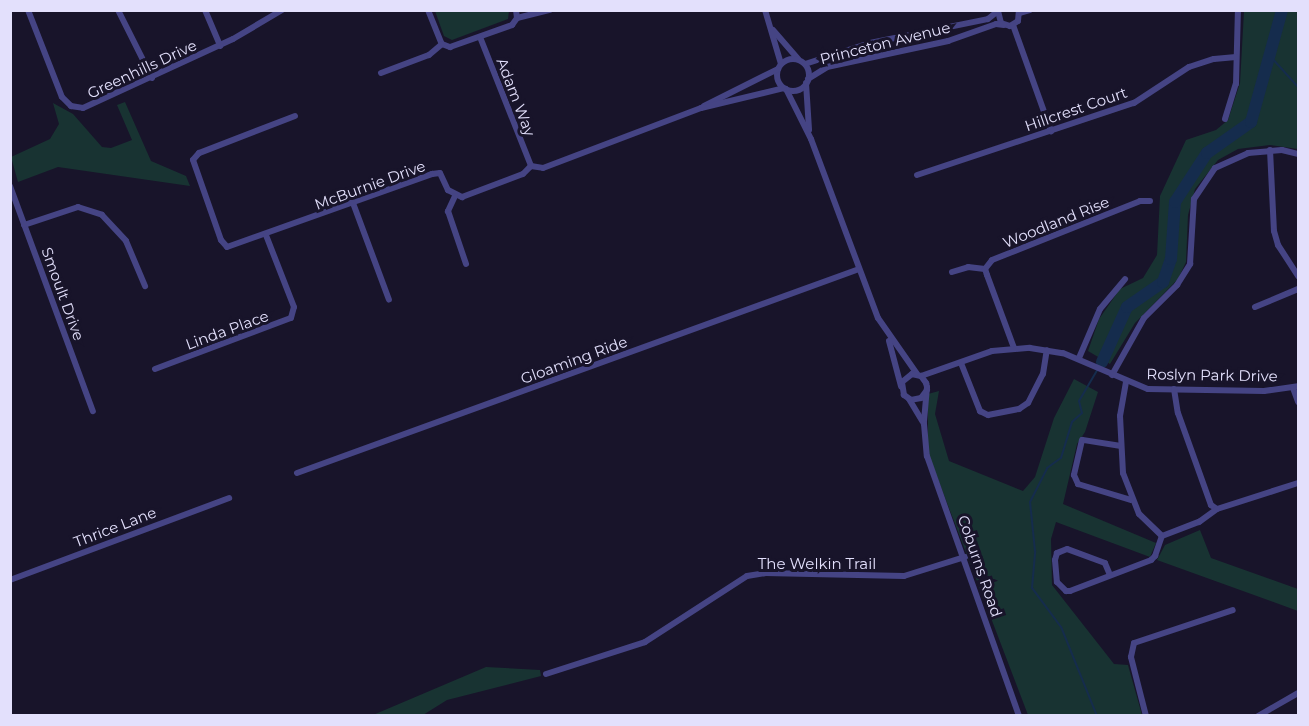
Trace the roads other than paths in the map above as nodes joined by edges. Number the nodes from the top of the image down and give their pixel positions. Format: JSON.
{"nodes":[{"id":1,"x":28,"y":10,"type":"edge"},
{"id":2,"x":118,"y":10,"type":"edge"},
{"id":3,"x":205,"y":10,"type":"edge"},
{"id":4,"x":282,"y":10,"type":"edge"},
{"id":5,"x":428,"y":10,"type":"edge"},
{"id":6,"x":550,"y":10,"type":"edge"},
{"id":7,"x":765,"y":10,"type":"edge"},
{"id":8,"x":1030,"y":10,"type":"edge"},
{"id":9,"x":1238,"y":10,"type":"edge"},
{"id":10,"x":998,"y":11,"type":"edge"},
{"id":11,"x":1019,"y":12,"type":"edge"},
{"id":12,"x":517,"y":14,"type":"edge"},
{"id":13,"x":1004,"y":25,"type":"junction"},
{"id":14,"x":1013,"y":25,"type":"junction"},
{"id":15,"x":772,"y":30,"type":"junction"},
{"id":16,"x":480,"y":37,"type":"junction"},
{"id":17,"x":442,"y":44,"type":"junction"},
{"id":18,"x":220,"y":46,"type":"junction"},
{"id":19,"x":1236,"y":57,"type":"junction"},
{"id":20,"x":802,"y":62,"type":"junction"},
{"id":21,"x":779,"y":67,"type":"junction"},
{"id":22,"x":381,"y":73,"type":"dead end"},
{"id":23,"x":152,"y":78,"type":"junction"},
{"id":24,"x":807,"y":81,"type":"junction"},
{"id":25,"x":785,"y":88,"type":"junction"},
{"id":26,"x":701,"y":108,"type":"junction"},
{"id":27,"x":295,"y":116,"type":"dead end"},
{"id":28,"x":1225,"y":119,"type":"dead end"},
{"id":29,"x":1051,"y":131,"type":"junction"},
{"id":30,"x":811,"y":139,"type":"junction"},
{"id":31,"x":1270,"y":150,"type":"junction"},
{"id":32,"x":1299,"y":154,"type":"edge"},
{"id":33,"x":531,"y":166,"type":"junction"},
{"id":34,"x":917,"y":175,"type":"dead end"},
{"id":35,"x":10,"y":186,"type":"edge"},
{"id":36,"x":455,"y":196,"type":"junction"},
{"id":37,"x":1150,"y":201,"type":"dead end"},
{"id":38,"x":353,"y":203,"type":"junction"},
{"id":39,"x":24,"y":225,"type":"junction"},
{"id":40,"x":267,"y":235,"type":"junction"},
{"id":41,"x":466,"y":264,"type":"dead end"},
{"id":42,"x":859,"y":269,"type":"junction"},
{"id":43,"x":985,"y":269,"type":"junction"},
{"id":44,"x":952,"y":272,"type":"dead end"},
{"id":45,"x":1299,"y":276,"type":"edge"},
{"id":46,"x":1125,"y":279,"type":"dead end"},
{"id":47,"x":145,"y":286,"type":"dead end"},
{"id":48,"x":1299,"y":289,"type":"edge"},
{"id":49,"x":389,"y":300,"type":"dead end"},
{"id":50,"x":1255,"y":307,"type":"dead end"},
{"id":51,"x":886,"y":332,"type":"junction"},
{"id":52,"x":1014,"y":348,"type":"junction"},
{"id":53,"x":1047,"y":350,"type":"junction"},
{"id":54,"x":1078,"y":358,"type":"junction"},
{"id":55,"x":961,"y":363,"type":"junction"},
{"id":56,"x":155,"y":369,"type":"dead end"},
{"id":57,"x":943,"y":371,"type":"junction"},
{"id":58,"x":919,"y":375,"type":"junction"},
{"id":59,"x":1112,"y":375,"type":"junction"},
{"id":60,"x":1126,"y":382,"type":"junction"},
{"id":61,"x":901,"y":386,"type":"junction"},
{"id":62,"x":1296,"y":387,"type":"edge"},
{"id":63,"x":927,"y":388,"type":"junction"},
{"id":64,"x":1174,"y":389,"type":"junction"},
{"id":65,"x":907,"y":398,"type":"junction"},
{"id":66,"x":1299,"y":402,"type":"edge"},
{"id":67,"x":93,"y":411,"type":"dead end"},
{"id":68,"x":924,"y":424,"type":"junction"},
{"id":69,"x":1121,"y":446,"type":"junction"},
{"id":70,"x":297,"y":473,"type":"dead end"},
{"id":71,"x":1299,"y":483,"type":"edge"},
{"id":72,"x":229,"y":498,"type":"dead end"},
{"id":73,"x":1131,"y":500,"type":"junction"},
{"id":74,"x":1217,"y":509,"type":"junction"},
{"id":75,"x":1162,"y":536,"type":"junction"},
{"id":76,"x":965,"y":557,"type":"junction"},
{"id":77,"x":1110,"y":575,"type":"junction"},
{"id":78,"x":10,"y":580,"type":"edge"},
{"id":79,"x":1233,"y":610,"type":"dead end"},
{"id":80,"x":546,"y":674,"type":"dead end"},
{"id":81,"x":1299,"y":693,"type":"edge"},
{"id":82,"x":1019,"y":716,"type":"edge"},
{"id":83,"x":1146,"y":716,"type":"edge"},
{"id":84,"x":1258,"y":716,"type":"edge"}],
"edges":[{"from":1,"to":23,"type":"street","name":"Greenhills Drive"},
{"from":2,"to":23,"type":"street"},
{"from":3,"to":18,"type":"street"},
{"from":4,"to":18,"type":"street","name":"Greenhills Drive"},
{"from":5,"to":17,"type":"street"},
{"from":6,"to":12,"type":"street"},
{"from":7,"to":15,"type":"street"},
{"from":8,"to":11,"type":"street"},
{"from":9,"to":19,"type":"street"},
{"from":10,"to":13,"type":"street"},
{"from":10,"to":20,"type":"street","name":"Princeton Avenue"},
{"from":11,"to":14,"type":"street"},
{"from":12,"to":16,"type":"street"},
{"from":13,"to":14,"type":"street","name":"Princeton Avenue"},
{"from":13,"to":24,"type":"street","name":"Princeton Avenue"},
{"from":14,"to":29,"type":"street"},
{"from":15,"to":20,"type":"street"},
{"from":15,"to":21,"type":"street"},
{"from":16,"to":17,"type":"street"},
{"from":16,"to":33,"type":"street","name":"Adam Way"},
{"from":17,"to":22,"type":"street"},
{"from":18,"to":23,"type":"street","name":"Greenhills Drive"},
{"from":19,"to":28,"type":"street"},
{"from":19,"to":29,"type":"street","name":"Hillcrest Court"},
{"from":20,"to":21,"type":"street"},
{"from":20,"to":24,"type":"street"},
{"from":21,"to":25,"type":"street"},
{"from":21,"to":26,"type":"street"},
{"from":24,"to":25,"type":"street"},
{"from":24,"to":30,"type":"street"},
{"from":25,"to":26,"type":"street"},
{"from":25,"to":30,"type":"street"},
{"from":26,"to":33,"type":"street"},
{"from":27,"to":40,"type":"street","name":"McBurnie Drive"},
{"from":29,"to":34,"type":"street","name":"Hillcrest Court"},
{"from":30,"to":42,"type":"street"},
{"from":31,"to":32,"type":"street"},
{"from":31,"to":45,"type":"street"},
{"from":31,"to":59,"type":"street"},
{"from":33,"to":36,"type":"street"},
{"from":35,"to":39,"type":"street","name":"Smoult Drive"},
{"from":36,"to":38,"type":"street","name":"McBurnie Drive"},
{"from":36,"to":41,"type":"street"},
{"from":37,"to":43,"type":"street","name":"Woodland Rise"},
{"from":38,"to":40,"type":"street","name":"McBurnie Drive"},
{"from":38,"to":49,"type":"street"},
{"from":39,"to":47,"type":"street"},
{"from":39,"to":67,"type":"street","name":"Smoult Drive"},
{"from":40,"to":56,"type":"street","name":"Linda Place"},
{"from":42,"to":51,"type":"street"},
{"from":42,"to":70,"type":"street","name":"Gloaming Ride"},
{"from":43,"to":44,"type":"street"},
{"from":43,"to":52,"type":"street"},
{"from":46,"to":54,"type":"street"},
{"from":48,"to":50,"type":"street"},
{"from":51,"to":58,"type":"street"},
{"from":51,"to":61,"type":"street"},
{"from":52,"to":53,"type":"street","name":"Roslyn Park Drive"},
{"from":52,"to":55,"type":"street","name":"Roslyn Park Drive"},
{"from":53,"to":54,"type":"street","name":"Roslyn Park Drive"},
{"from":53,"to":55,"type":"street"},
{"from":54,"to":59,"type":"street","name":"Roslyn Park Drive"},
{"from":55,"to":57,"type":"street","name":"Roslyn Park Drive"},
{"from":57,"to":58,"type":"street","name":"Roslyn Park Drive"},
{"from":57,"to":63,"type":"street","name":"Roslyn Park Drive"},
{"from":58,"to":61,"type":"street"},
{"from":58,"to":63,"type":"street"},
{"from":59,"to":60,"type":"street","name":"Roslyn Park Drive"},
{"from":60,"to":64,"type":"street","name":"Roslyn Park Drive"},
{"from":60,"to":69,"type":"street","name":"Roslyn Park Drive"},
{"from":61,"to":65,"type":"street"},
{"from":62,"to":64,"type":"street","name":"Roslyn Park Drive"},
{"from":62,"to":66,"type":"street"},
{"from":63,"to":65,"type":"street"},
{"from":63,"to":68,"type":"street","name":"Coburns Road"},
{"from":64,"to":74,"type":"street"},
{"from":65,"to":68,"type":"street","name":"Coburns Road"},
{"from":68,"to":76,"type":"street","name":"Coburns Road"},
{"from":69,"to":73,"type":"street","name":"Roslyn Park Drive"},
{"from":69,"to":73,"type":"street"},
{"from":71,"to":74,"type":"street"},
{"from":72,"to":78,"type":"street","name":"Thrice Lane"},
{"from":73,"to":75,"type":"street","name":"Roslyn Park Drive"},
{"from":74,"to":75,"type":"street"},
{"from":75,"to":77,"type":"street"},
{"from":76,"to":80,"type":"street","name":"The Welkin Trail"},
{"from":76,"to":82,"type":"street","name":"Coburns Road"},
{"from":77,"to":77,"type":"street"},
{"from":79,"to":83,"type":"street"},
{"from":81,"to":84,"type":"street"}]}
